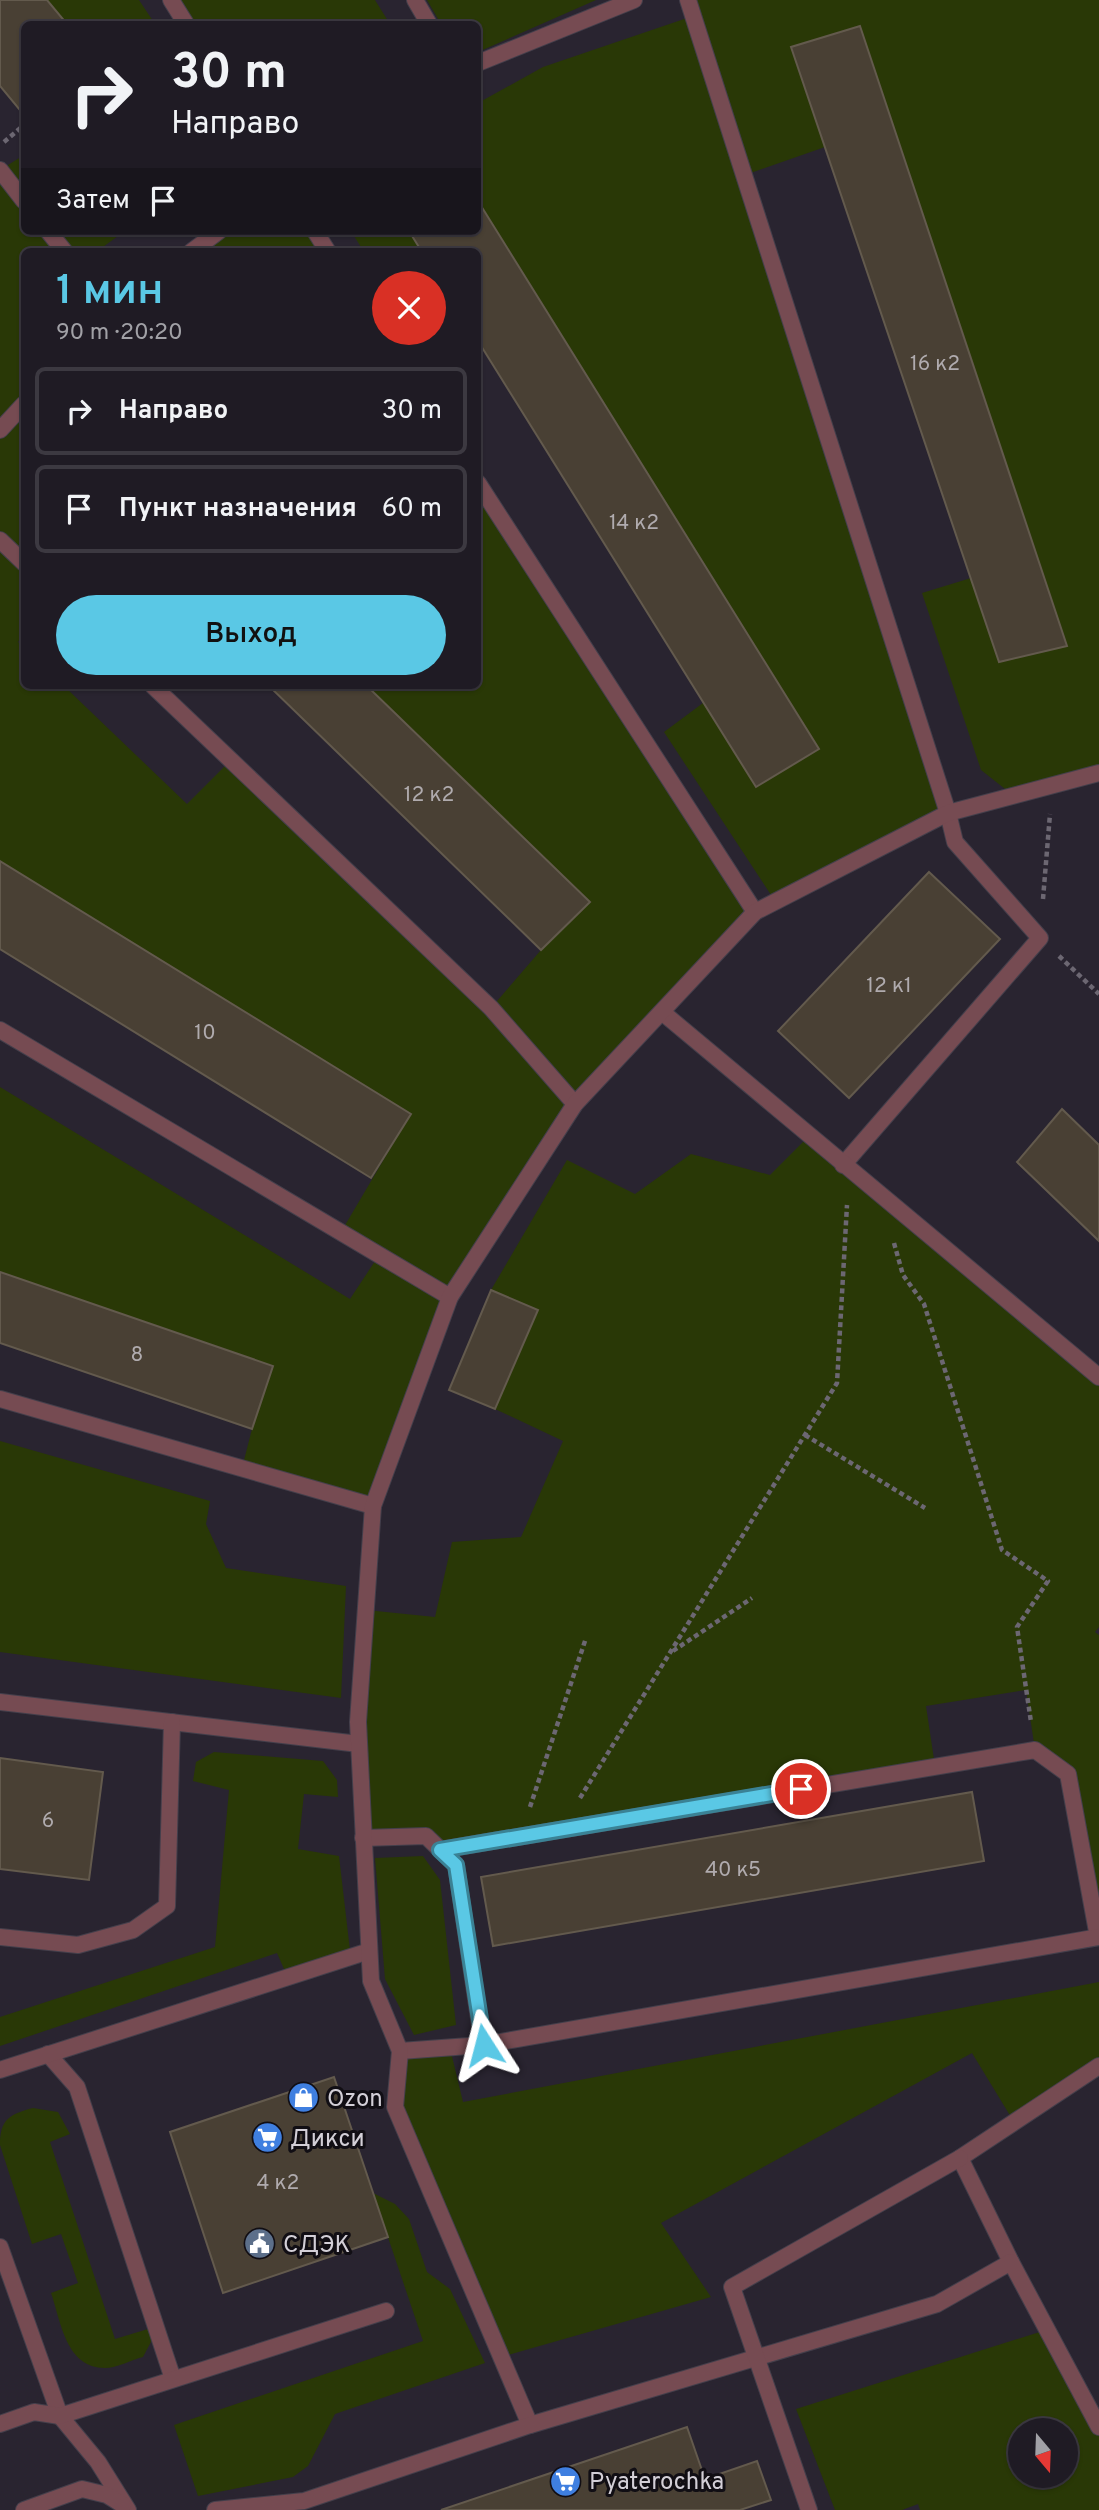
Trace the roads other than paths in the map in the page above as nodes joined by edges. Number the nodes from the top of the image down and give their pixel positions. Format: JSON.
{"nodes":[{"id":1,"x":171,"y":0,"type":"edge"},
{"id":2,"x":415,"y":0,"type":"edge"},
{"id":3,"x":634,"y":0,"type":"edge"},
{"id":4,"x":688,"y":0,"type":"edge"},
{"id":5,"x":184,"y":21,"type":"edge"},
{"id":6,"x":427,"y":21,"type":"edge"},
{"id":7,"x":481,"y":62,"type":"edge"},
{"id":8,"x":0,"y":170,"type":"edge"},
{"id":9,"x":21,"y":197,"type":"edge"},
{"id":10,"x":214,"y":235,"type":"edge"},
{"id":11,"x":196,"y":248,"type":"edge"},
{"id":12,"x":21,"y":407,"type":"edge"},
{"id":13,"x":0,"y":430,"type":"edge"},
{"id":14,"x":481,"y":488,"type":"edge"},
{"id":15,"x":0,"y":540,"type":"edge"},
{"id":16,"x":21,"y":561,"type":"edge"},
{"id":17,"x":156,"y":689,"type":"edge"},
{"id":18,"x":1099,"y":773,"type":"edge"},
{"id":19,"x":948,"y":813,"type":"junction"},
{"id":20,"x":755,"y":912,"type":"junction"},
{"id":21,"x":662,"y":1012,"type":"junction"},
{"id":22,"x":0,"y":1030,"type":"edge"},
{"id":23,"x":575,"y":1104,"type":"junction"},
{"id":24,"x":846,"y":1167,"type":"junction"},
{"id":25,"x":450,"y":1297,"type":"junction"},
{"id":26,"x":1099,"y":1377,"type":"edge"},
{"id":27,"x":0,"y":1399,"type":"edge"},
{"id":28,"x":373,"y":1506,"type":"junction"},
{"id":29,"x":0,"y":1702,"type":"edge"},
{"id":30,"x":172,"y":1722,"type":"junction"},
{"id":31,"x":359,"y":1744,"type":"junction"},
{"id":32,"x":363,"y":1838,"type":"junction"},
{"id":33,"x":440,"y":1850,"type":"junction"},
{"id":34,"x":0,"y":1937,"type":"edge"},
{"id":35,"x":1099,"y":1937,"type":"edge"},
{"id":36,"x":369,"y":1951,"type":"junction"},
{"id":37,"x":484,"y":2045,"type":"junction"},
{"id":38,"x":401,"y":2051,"type":"junction"},
{"id":39,"x":48,"y":2054,"type":"junction"},
{"id":40,"x":1099,"y":2066,"type":"edge"},
{"id":41,"x":0,"y":2070,"type":"edge"},
{"id":42,"x":960,"y":2158,"type":"junction"},
{"id":43,"x":0,"y":2247,"type":"edge"},
{"id":44,"x":1011,"y":2262,"type":"junction"},
{"id":45,"x":386,"y":2311,"type":"dead end"},
{"id":46,"x":757,"y":2356,"type":"junction"},
{"id":47,"x":173,"y":2379,"type":"junction"},
{"id":48,"x":60,"y":2416,"type":"junction"},
{"id":49,"x":0,"y":2424,"type":"edge"},
{"id":50,"x":530,"y":2426,"type":"junction"},
{"id":51,"x":1099,"y":2427,"type":"edge"},
{"id":52,"x":127,"y":2508,"type":"edge"},
{"id":53,"x":24,"y":2510,"type":"edge"},
{"id":54,"x":215,"y":2510,"type":"edge"},
{"id":55,"x":809,"y":2510,"type":"edge"}],
"edges":[{"from":1,"to":5,"type":"lane"},
{"from":2,"to":6,"type":"lane"},
{"from":3,"to":7,"type":"lane"},
{"from":4,"to":19,"type":"lane"},
{"from":8,"to":9,"type":"lane"},
{"from":10,"to":11,"type":"lane"},
{"from":12,"to":13,"type":"lane"},
{"from":14,"to":20,"type":"lane"},
{"from":15,"to":16,"type":"lane"},
{"from":17,"to":23,"type":"lane"},
{"from":18,"to":19,"type":"lane"},
{"from":19,"to":20,"type":"lane"},
{"from":19,"to":24,"type":"lane"},
{"from":20,"to":21,"type":"lane"},
{"from":21,"to":23,"type":"lane"},
{"from":21,"to":24,"type":"lane"},
{"from":22,"to":25,"type":"lane"},
{"from":23,"to":25,"type":"lane"},
{"from":24,"to":26,"type":"lane"},
{"from":25,"to":28,"type":"lane"},
{"from":27,"to":28,"type":"lane"},
{"from":28,"to":31,"type":"lane"},
{"from":29,"to":30,"type":"lane"},
{"from":30,"to":31,"type":"lane"},
{"from":30,"to":34,"type":"lane"},
{"from":31,"to":32,"type":"lane"},
{"from":32,"to":33,"type":"lane"},
{"from":32,"to":36,"type":"lane"},
{"from":33,"to":35,"type":"lane"},
{"from":33,"to":37,"type":"lane"},
{"from":35,"to":37,"type":"lane"},
{"from":36,"to":38,"type":"lane"},
{"from":36,"to":39,"type":"lane"},
{"from":37,"to":38,"type":"lane"},
{"from":38,"to":50,"type":"lane"},
{"from":39,"to":41,"type":"lane"},
{"from":39,"to":47,"type":"lane"},
{"from":40,"to":42,"type":"lane"},
{"from":42,"to":44,"type":"lane"},
{"from":42,"to":46,"type":"lane"},
{"from":43,"to":48,"type":"lane"},
{"from":44,"to":46,"type":"lane"},
{"from":44,"to":51,"type":"lane"},
{"from":45,"to":47,"type":"lane"},
{"from":46,"to":50,"type":"lane"},
{"from":46,"to":55,"type":"lane"},
{"from":47,"to":48,"type":"lane"},
{"from":48,"to":49,"type":"lane"},
{"from":48,"to":52,"type":"lane"},
{"from":50,"to":54,"type":"lane"},
{"from":52,"to":53,"type":"lane"}]}
